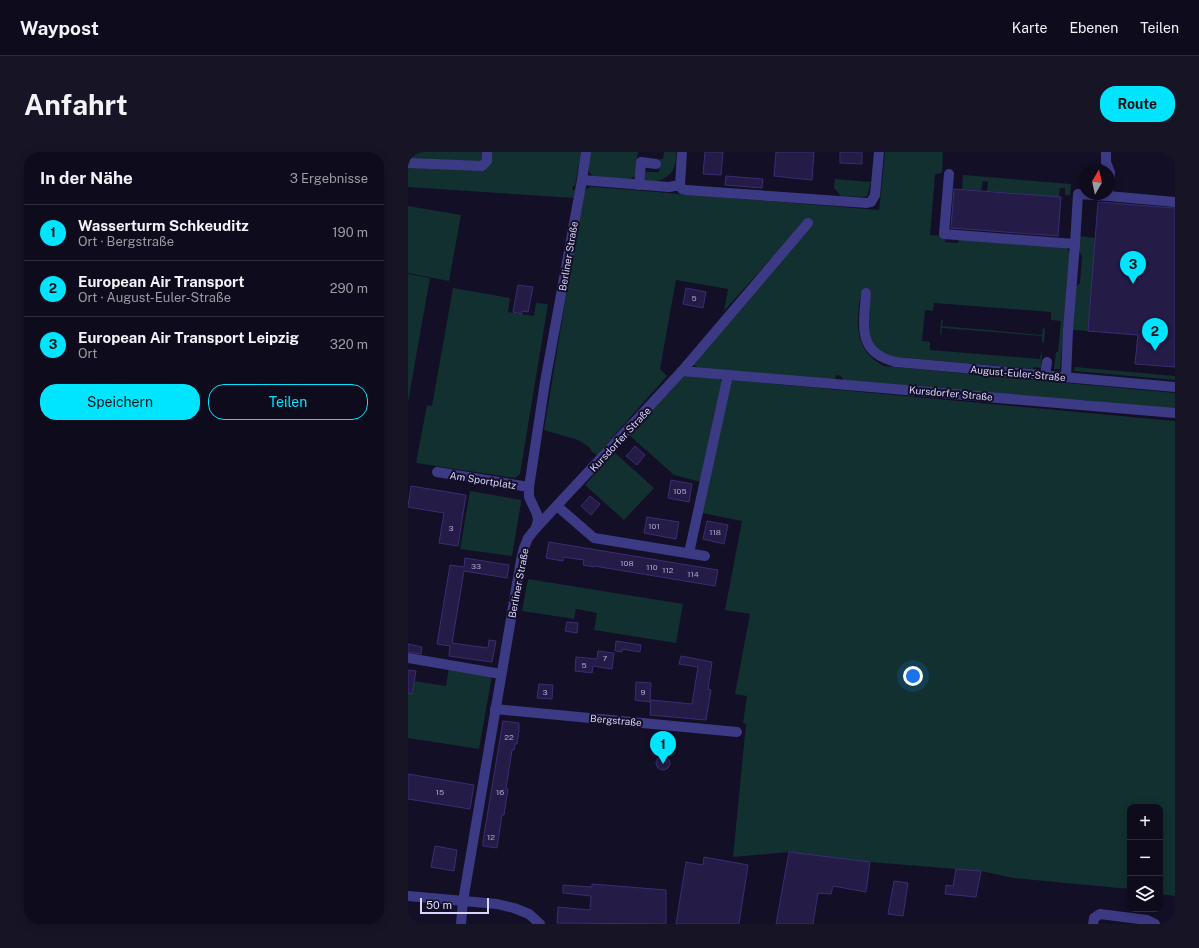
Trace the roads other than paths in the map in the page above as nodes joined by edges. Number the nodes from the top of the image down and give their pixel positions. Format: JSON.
{"nodes":[{"id":1,"x":487,"y":152,"type":"edge"},
{"id":2,"x":586,"y":152,"type":"edge"},
{"id":3,"x":682,"y":152,"type":"edge"},
{"id":4,"x":879,"y":152,"type":"edge"},
{"id":5,"x":1106,"y":152,"type":"edge"},
{"id":6,"x":408,"y":163,"type":"edge"},
{"id":7,"x":656,"y":164,"type":"dead end"},
{"id":8,"x":1107,"y":164,"type":"edge"},
{"id":9,"x":949,"y":174,"type":"dead end"},
{"id":10,"x":582,"y":180,"type":"junction"},
{"id":11,"x":639,"y":185,"type":"junction"},
{"id":12,"x":680,"y":185,"type":"junction"},
{"id":13,"x":1079,"y":194,"type":"edge"},
{"id":14,"x":1115,"y":194,"type":"edge"},
{"id":15,"x":1175,"y":202,"type":"edge"},
{"id":16,"x":808,"y":223,"type":"dead end"},
{"id":17,"x":1075,"y":244,"type":"junction"},
{"id":18,"x":866,"y":292,"type":"dead end"},
{"id":19,"x":1046,"y":362,"type":"dead end"},
{"id":20,"x":682,"y":371,"type":"junction"},
{"id":21,"x":728,"y":375,"type":"junction"},
{"id":22,"x":1045,"y":375,"type":"junction"},
{"id":23,"x":1066,"y":377,"type":"junction"},
{"id":24,"x":1175,"y":387,"type":"edge"},
{"id":25,"x":1175,"y":413,"type":"edge"},
{"id":26,"x":437,"y":472,"type":"dead end"},
{"id":27,"x":529,"y":487,"type":"junction"},
{"id":28,"x":557,"y":506,"type":"junction"},
{"id":29,"x":536,"y":528,"type":"junction"},
{"id":30,"x":689,"y":553,"type":"junction"},
{"id":31,"x":705,"y":556,"type":"dead end"},
{"id":32,"x":408,"y":658,"type":"edge"},
{"id":33,"x":501,"y":674,"type":"junction"},
{"id":34,"x":496,"y":709,"type":"junction"},
{"id":35,"x":737,"y":732,"type":"dead end"},
{"id":36,"x":408,"y":896,"type":"edge"},
{"id":37,"x":462,"y":901,"type":"junction"},
{"id":38,"x":461,"y":924,"type":"edge"},
{"id":39,"x":540,"y":924,"type":"edge"},
{"id":40,"x":1093,"y":924,"type":"edge"},
{"id":41,"x":1155,"y":924,"type":"edge"}],
"edges":[{"from":1,"to":6,"type":"street"},
{"from":2,"to":10,"type":"street","name":"Berliner Straße"},
{"from":3,"to":12,"type":"street"},
{"from":4,"to":12,"type":"street"},
{"from":5,"to":8,"type":"street"},
{"from":7,"to":11,"type":"street"},
{"from":9,"to":17,"type":"street"},
{"from":10,"to":11,"type":"street"},
{"from":10,"to":27,"type":"street","name":"Berliner Straße"},
{"from":11,"to":12,"type":"street"},
{"from":13,"to":17,"type":"street"},
{"from":14,"to":15,"type":"street"},
{"from":16,"to":20,"type":"street","name":"Kursdorfer Straße"},
{"from":17,"to":23,"type":"street"},
{"from":18,"to":22,"type":"street","name":"August-Euler-Straße"},
{"from":19,"to":22,"type":"street"},
{"from":20,"to":21,"type":"street","name":"Kursdorfer Straße"},
{"from":20,"to":28,"type":"street","name":"Kursdorfer Straße"},
{"from":21,"to":25,"type":"street","name":"Kursdorfer Straße"},
{"from":21,"to":30,"type":"street"},
{"from":22,"to":23,"type":"street","name":"August-Euler-Straße"},
{"from":23,"to":24,"type":"street","name":"August-Euler-Straße"},
{"from":26,"to":27,"type":"street","name":"Am Sportplatz"},
{"from":27,"to":29,"type":"street","name":"Berliner Straße"},
{"from":28,"to":29,"type":"street","name":"Kursdorfer Straße"},
{"from":28,"to":30,"type":"street"},
{"from":29,"to":33,"type":"street","name":"Berliner Straße"},
{"from":30,"to":31,"type":"street"},
{"from":32,"to":33,"type":"street"},
{"from":33,"to":34,"type":"street","name":"Berliner Straße"},
{"from":34,"to":35,"type":"street","name":"Bergstraße"},
{"from":34,"to":37,"type":"street","name":"Berliner Straße"},
{"from":36,"to":37,"type":"street"},
{"from":37,"to":38,"type":"street","name":"Berliner Straße"},
{"from":37,"to":39,"type":"street"},
{"from":40,"to":41,"type":"street"}]}
